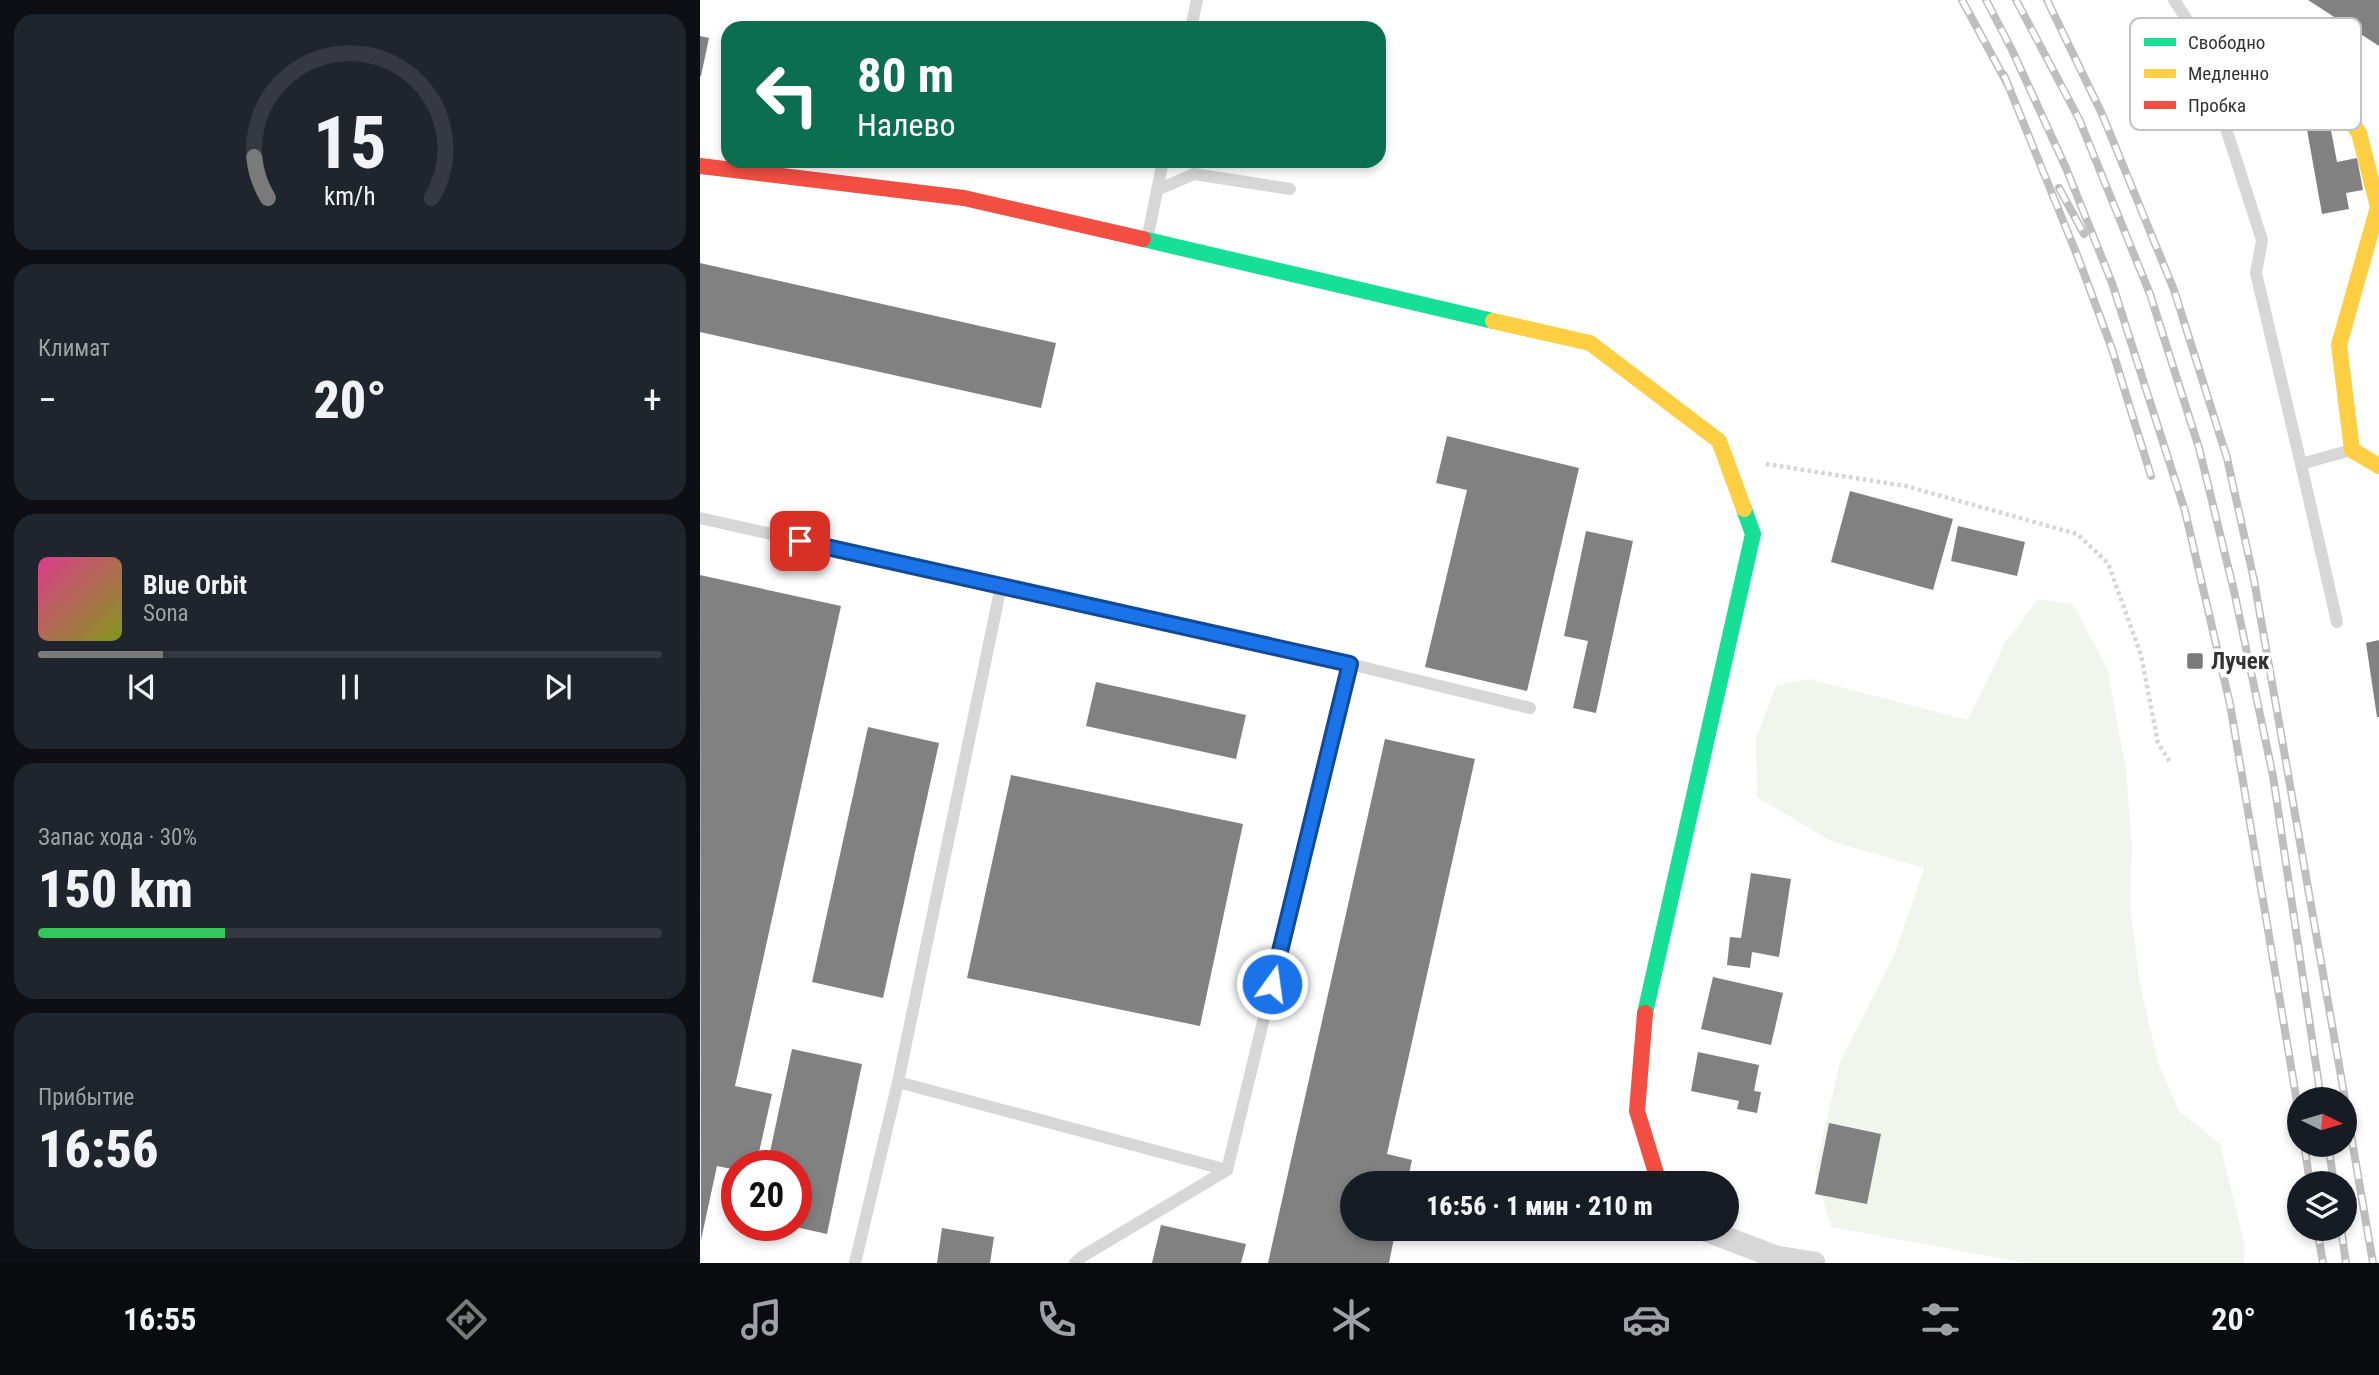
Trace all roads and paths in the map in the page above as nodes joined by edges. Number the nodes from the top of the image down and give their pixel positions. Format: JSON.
{"nodes":[{"id":1,"x":1196,"y":0,"type":"edge"},
{"id":2,"x":2174,"y":0,"type":"edge"},
{"id":3,"x":2186,"y":18,"type":"edge"},
{"id":4,"x":1192,"y":21,"type":"edge"},
{"id":5,"x":2227,"y":130,"type":"edge"},
{"id":6,"x":2357,"y":130,"type":"edge"},
{"id":7,"x":700,"y":166,"type":"edge"},
{"id":8,"x":1162,"y":168,"type":"edge"},
{"id":9,"x":1290,"y":188,"type":"dead end"},
{"id":10,"x":1157,"y":190,"type":"junction"},
{"id":11,"x":1147,"y":240,"type":"junction"},
{"id":12,"x":2352,"y":450,"type":"junction"},
{"id":13,"x":1766,"y":464,"type":"dead end"},
{"id":14,"x":2301,"y":464,"type":"junction"},
{"id":15,"x":2379,"y":466,"type":"edge"},
{"id":16,"x":700,"y":518,"type":"edge"},
{"id":17,"x":1001,"y":586,"type":"junction"},
{"id":18,"x":2337,"y":622,"type":"dead end"},
{"id":19,"x":1350,"y":664,"type":"junction"},
{"id":20,"x":1530,"y":708,"type":"dead end"},
{"id":21,"x":2170,"y":762,"type":"dead end"},
{"id":22,"x":898,"y":1082,"type":"junction"},
{"id":23,"x":1227,"y":1170,"type":"junction"},
{"id":24,"x":1654,"y":1171,"type":"edge"},
{"id":25,"x":1730,"y":1241,"type":"edge"},
{"id":26,"x":1775,"y":1260,"type":"edge"},
{"id":27,"x":855,"y":1263,"type":"edge"},
{"id":28,"x":1074,"y":1263,"type":"edge"},
{"id":29,"x":1814,"y":1263,"type":"edge"}],
"edges":[{"from":1,"to":4,"type":"lane"},
{"from":2,"to":3,"type":"lane"},
{"from":5,"to":14,"type":"lane"},
{"from":6,"to":12,"type":"street"},
{"from":7,"to":11,"type":"street"},
{"from":8,"to":10,"type":"lane"},
{"from":9,"to":10,"type":"lane"},
{"from":10,"to":11,"type":"lane"},
{"from":11,"to":24,"type":"street"},
{"from":12,"to":14,"type":"lane"},
{"from":12,"to":15,"type":"street"},
{"from":13,"to":21,"type":"path"},
{"from":14,"to":18,"type":"lane"},
{"from":16,"to":17,"type":"lane"},
{"from":17,"to":19,"type":"lane"},
{"from":17,"to":22,"type":"lane"},
{"from":19,"to":20,"type":"lane"},
{"from":19,"to":23,"type":"lane"},
{"from":22,"to":23,"type":"lane"},
{"from":22,"to":27,"type":"lane"},
{"from":23,"to":28,"type":"lane"},
{"from":25,"to":26,"type":"street"},
{"from":26,"to":29,"type":"street"}]}
